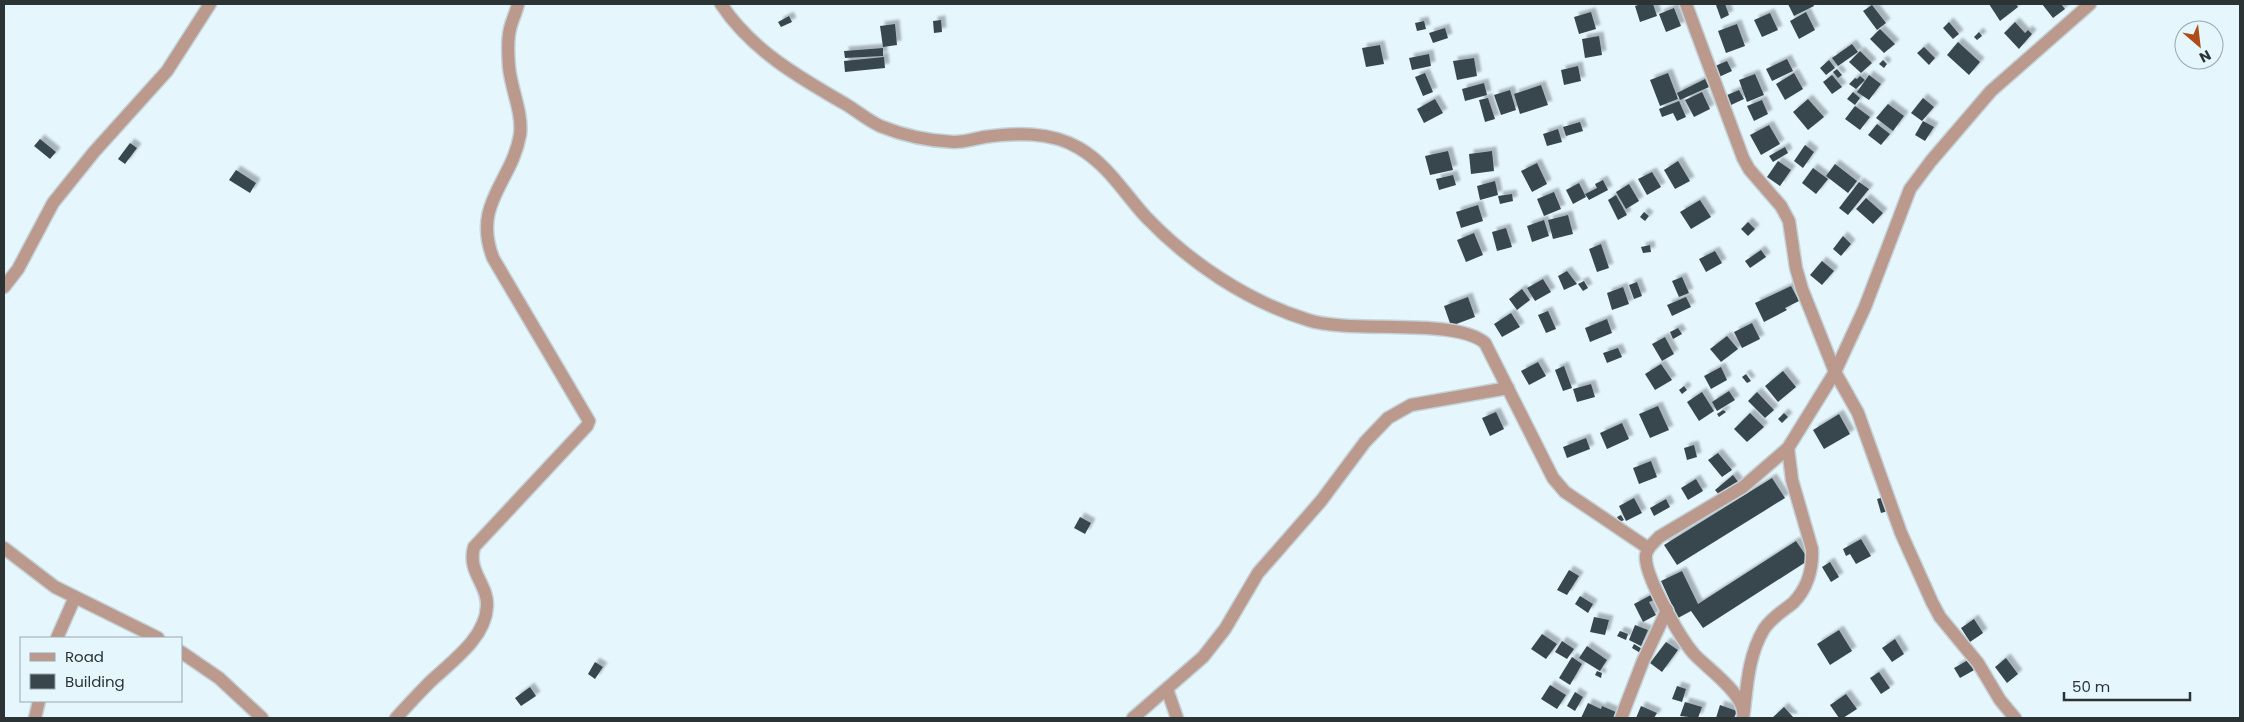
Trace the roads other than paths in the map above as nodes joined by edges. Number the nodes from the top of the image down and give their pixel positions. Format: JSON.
{"nodes":[{"id":1,"x":210,"y":4,"type":"edge"},
{"id":2,"x":518,"y":4,"type":"edge"},
{"id":3,"x":721,"y":4,"type":"edge"},
{"id":4,"x":1686,"y":4,"type":"edge"},
{"id":5,"x":2090,"y":4,"type":"edge"},
{"id":6,"x":4,"y":287,"type":"edge"},
{"id":7,"x":1835,"y":372,"type":"junction"},
{"id":8,"x":1508,"y":388,"type":"junction"},
{"id":9,"x":1788,"y":448,"type":"junction"},
{"id":10,"x":4,"y":548,"type":"edge"},
{"id":11,"x":1648,"y":548,"type":"junction"},
{"id":12,"x":75,"y":597,"type":"junction"},
{"id":13,"x":1667,"y":610,"type":"junction"},
{"id":14,"x":57,"y":637,"type":"edge"},
{"id":15,"x":156,"y":637,"type":"edge"},
{"id":16,"x":182,"y":653,"type":"edge"},
{"id":17,"x":1167,"y":689,"type":"junction"},
{"id":18,"x":38,"y":702,"type":"edge"},
{"id":19,"x":1744,"y":715,"type":"edge"},
{"id":20,"x":35,"y":718,"type":"edge"},
{"id":21,"x":262,"y":718,"type":"edge"},
{"id":22,"x":396,"y":718,"type":"edge"},
{"id":23,"x":1133,"y":718,"type":"edge"},
{"id":24,"x":1177,"y":718,"type":"edge"},
{"id":25,"x":1621,"y":718,"type":"edge"},
{"id":26,"x":2015,"y":718,"type":"edge"}],
"edges":[{"from":1,"to":6,"type":"street"},
{"from":2,"to":22,"type":"street"},
{"from":3,"to":8,"type":"street"},
{"from":4,"to":7,"type":"street"},
{"from":5,"to":7,"type":"street"},
{"from":7,"to":9,"type":"street"},
{"from":7,"to":26,"type":"street"},
{"from":8,"to":11,"type":"street"},
{"from":8,"to":17,"type":"street"},
{"from":9,"to":11,"type":"street"},
{"from":9,"to":19,"type":"street"},
{"from":10,"to":12,"type":"street"},
{"from":11,"to":13,"type":"street"},
{"from":12,"to":14,"type":"street"},
{"from":12,"to":15,"type":"street"},
{"from":13,"to":19,"type":"street"},
{"from":13,"to":25,"type":"street"},
{"from":16,"to":21,"type":"street"},
{"from":17,"to":23,"type":"street"},
{"from":17,"to":24,"type":"street"},
{"from":18,"to":20,"type":"street"}]}
